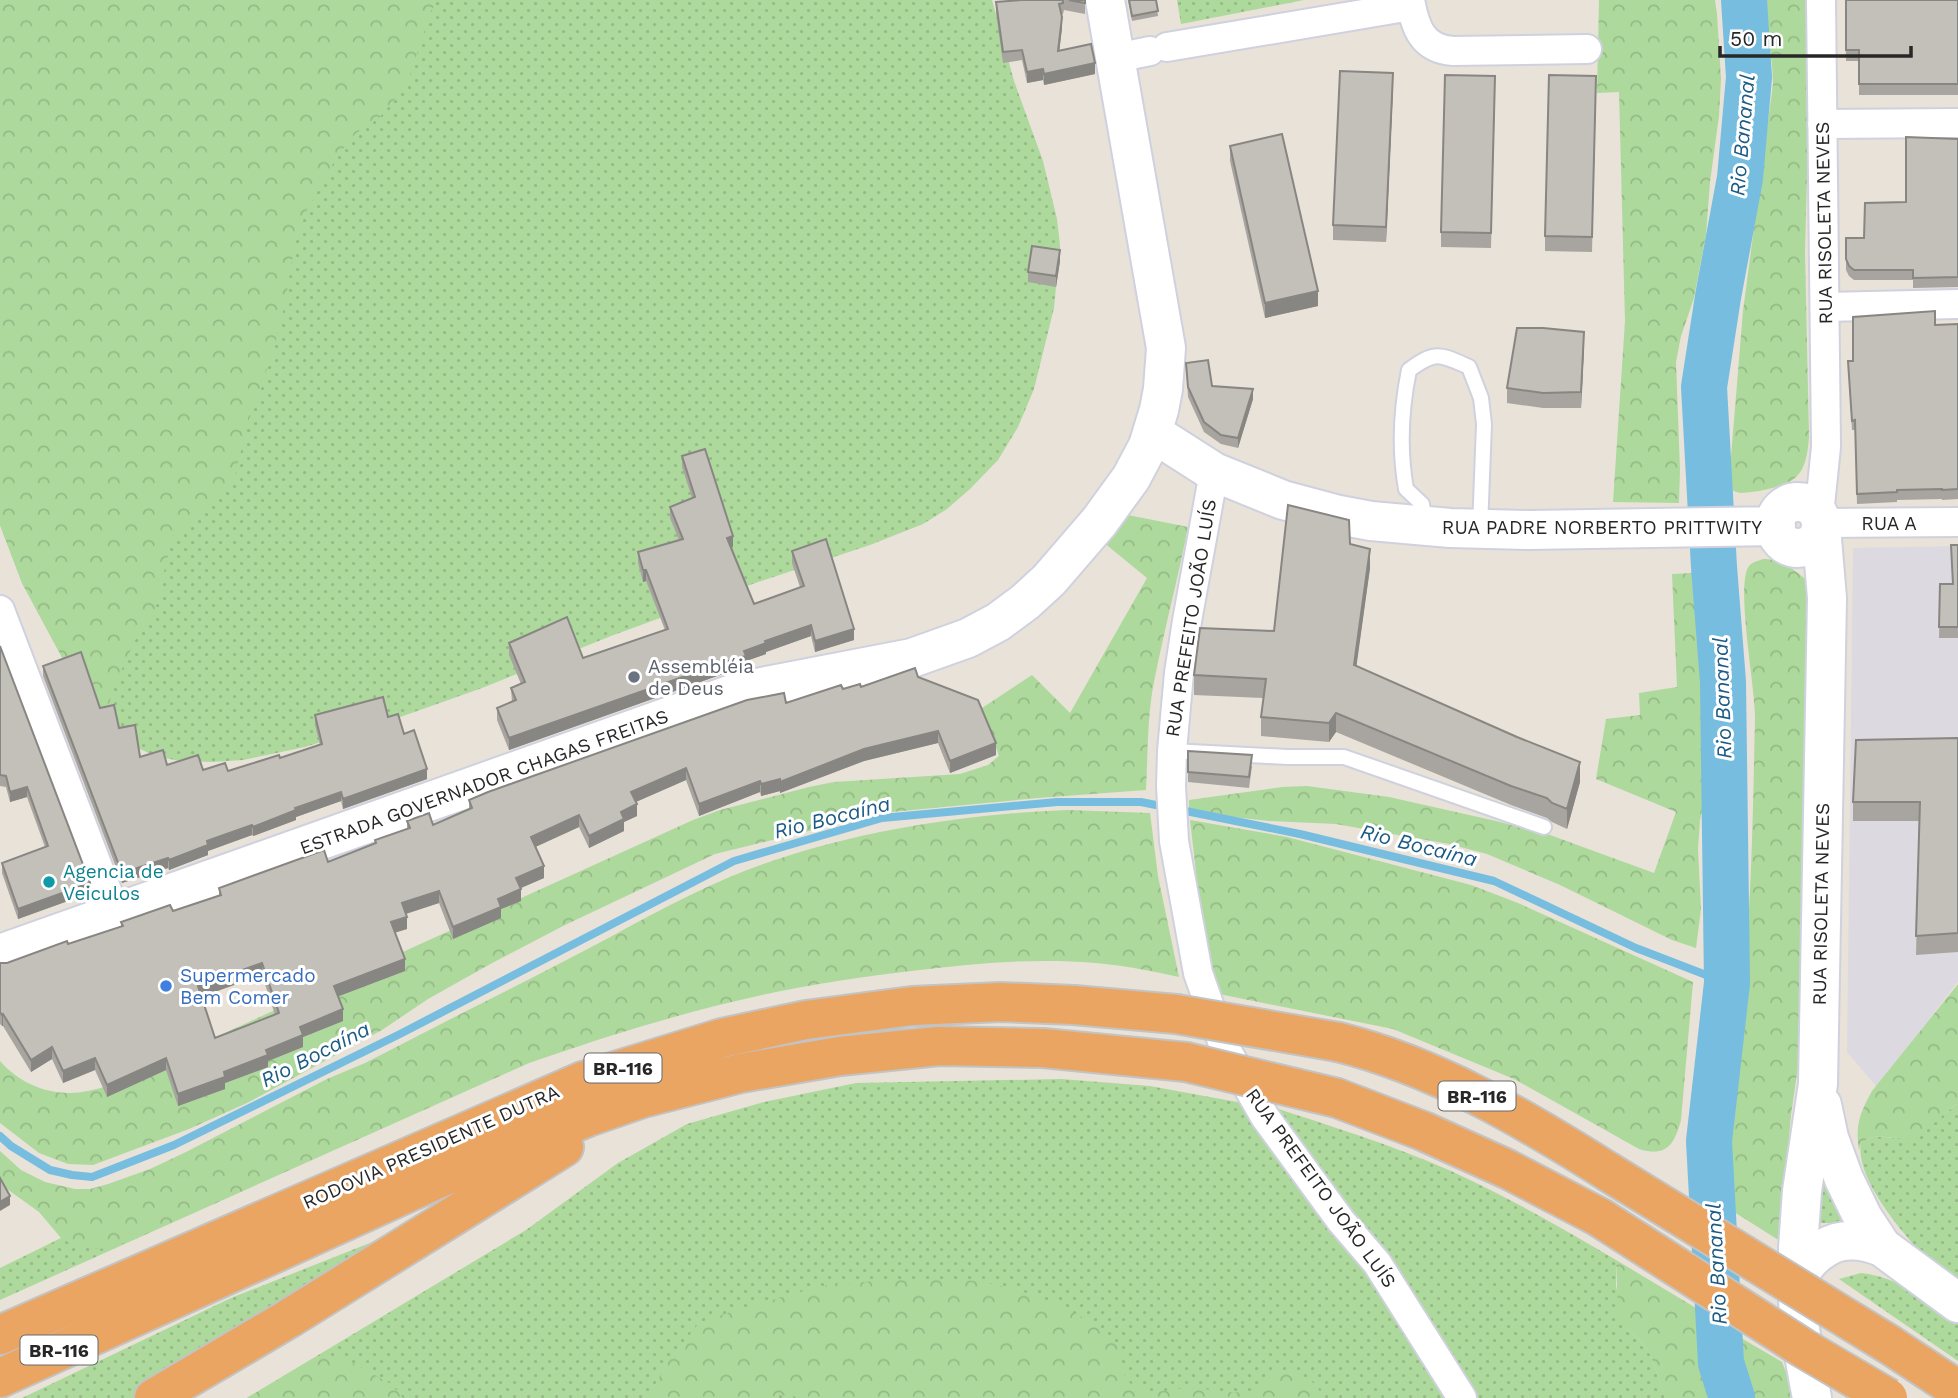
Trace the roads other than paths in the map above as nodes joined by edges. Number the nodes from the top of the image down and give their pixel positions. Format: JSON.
{"nodes":[{"id":1,"x":1105,"y":0,"type":"edge"},
{"id":2,"x":1821,"y":0,"type":"edge"},
{"id":3,"x":1410,"y":3,"type":"edge"},
{"id":4,"x":1587,"y":49,"type":"dead end"},
{"id":5,"x":1144,"y":52,"type":"junction"},
{"id":6,"x":1958,"y":123,"type":"edge"},
{"id":7,"x":1822,"y":124,"type":"junction"},
{"id":8,"x":1958,"y":304,"type":"edge"},
{"id":9,"x":1825,"y":307,"type":"junction"},
{"id":10,"x":1153,"y":433,"type":"junction"},
{"id":11,"x":1214,"y":472,"type":"junction"},
{"id":12,"x":1958,"y":522,"type":"edge"},
{"id":13,"x":1800,"y":524,"type":"junction"},
{"id":14,"x":1425,"y":527,"type":"junction"},
{"id":15,"x":1479,"y":529,"type":"junction"},
{"id":16,"x":0,"y":610,"type":"edge"},
{"id":17,"x":1172,"y":751,"type":"junction"},
{"id":18,"x":1544,"y":827,"type":"dead end"},
{"id":19,"x":116,"y":914,"type":"junction"},
{"id":20,"x":0,"y":954,"type":"edge"},
{"id":21,"x":1818,"y":1084,"type":"junction"},
{"id":22,"x":643,"y":1098,"type":"junction"},
{"id":23,"x":1882,"y":1247,"type":"junction"},
{"id":24,"x":1799,"y":1280,"type":"junction"},
{"id":25,"x":1958,"y":1303,"type":"edge"},
{"id":26,"x":113,"y":1306,"type":"junction"},
{"id":27,"x":0,"y":1335,"type":"edge"},
{"id":28,"x":0,"y":1378,"type":"edge"},
{"id":29,"x":1958,"y":1390,"type":"edge"},
{"id":30,"x":154,"y":1398,"type":"edge"},
{"id":31,"x":1462,"y":1398,"type":"edge"},
{"id":32,"x":1812,"y":1398,"type":"edge"},
{"id":33,"x":1888,"y":1398,"type":"edge"}],
"edges":[{"from":1,"to":5,"type":"main road","name":"ESTRADA GOVERNADOR CHAGAS FREITAS"},
{"from":2,"to":7,"type":"street","name":"RUA RISOLETA NEVES"},
{"from":3,"to":4,"type":"street"},
{"from":3,"to":5,"type":"street"},
{"from":5,"to":10,"type":"main road","name":"ESTRADA GOVERNADOR CHAGAS FREITAS"},
{"from":6,"to":7,"type":"street"},
{"from":7,"to":9,"type":"street","name":"RUA RISOLETA NEVES"},
{"from":8,"to":9,"type":"street"},
{"from":9,"to":13,"type":"street","name":"RUA RISOLETA NEVES"},
{"from":10,"to":11,"type":"main road","name":"RUA PADRE NORBERTO PRITTWITY"},
{"from":10,"to":19,"type":"main road","name":"ESTRADA GOVERNADOR CHAGAS FREITAS"},
{"from":11,"to":14,"type":"main road","name":"RUA PADRE NORBERTO PRITTWITY"},
{"from":11,"to":17,"type":"street","name":"RUA PREFEITO JOÃO LUÍS"},
{"from":12,"to":13,"type":"street","name":"RUA A"},
{"from":13,"to":15,"type":"main road","name":"RUA PADRE NORBERTO PRITTWITY"},
{"from":13,"to":21,"type":"main road","name":"RUA RISOLETA NEVES"},
{"from":14,"to":15,"type":"main road","name":"RUA PADRE NORBERTO PRITTWITY"},
{"from":14,"to":15,"type":"lane"},
{"from":16,"to":19,"type":"street"},
{"from":17,"to":18,"type":"lane"},
{"from":17,"to":31,"type":"street","name":"RUA PREFEITO JOÃO LUÍS"},
{"from":19,"to":20,"type":"main road","name":"ESTRADA GOVERNADOR CHAGAS FREITAS"},
{"from":21,"to":23,"type":"main road"},
{"from":21,"to":24,"type":"main road","name":"RUA RISOLETA NEVES"},
{"from":22,"to":26,"type":"highway","name":"RODOVIA PRESIDENTE DUTRA","number":"BR-116"},
{"from":22,"to":30,"type":"highway"},
{"from":22,"to":33,"type":"highway","name":"RODOVIA PRESIDENTE DUTRA","number":"BR-116","bridge":true},
{"from":23,"to":24,"type":"main road"},
{"from":23,"to":25,"type":"main road"},
{"from":24,"to":32,"type":"main road","name":"RUA RISOLETA NEVES"},
{"from":26,"to":27,"type":"highway","name":"RODOVIA PRESIDENTE DUTRA","number":"BR-116"},
{"from":26,"to":28,"type":"highway","name":"RODOVIA PRESIDENTE DUTRA","number":"BR-116"},
{"from":26,"to":29,"type":"highway","name":"RODOVIA PRESIDENTE DUTRA","number":"BR-116","bridge":true}]}
